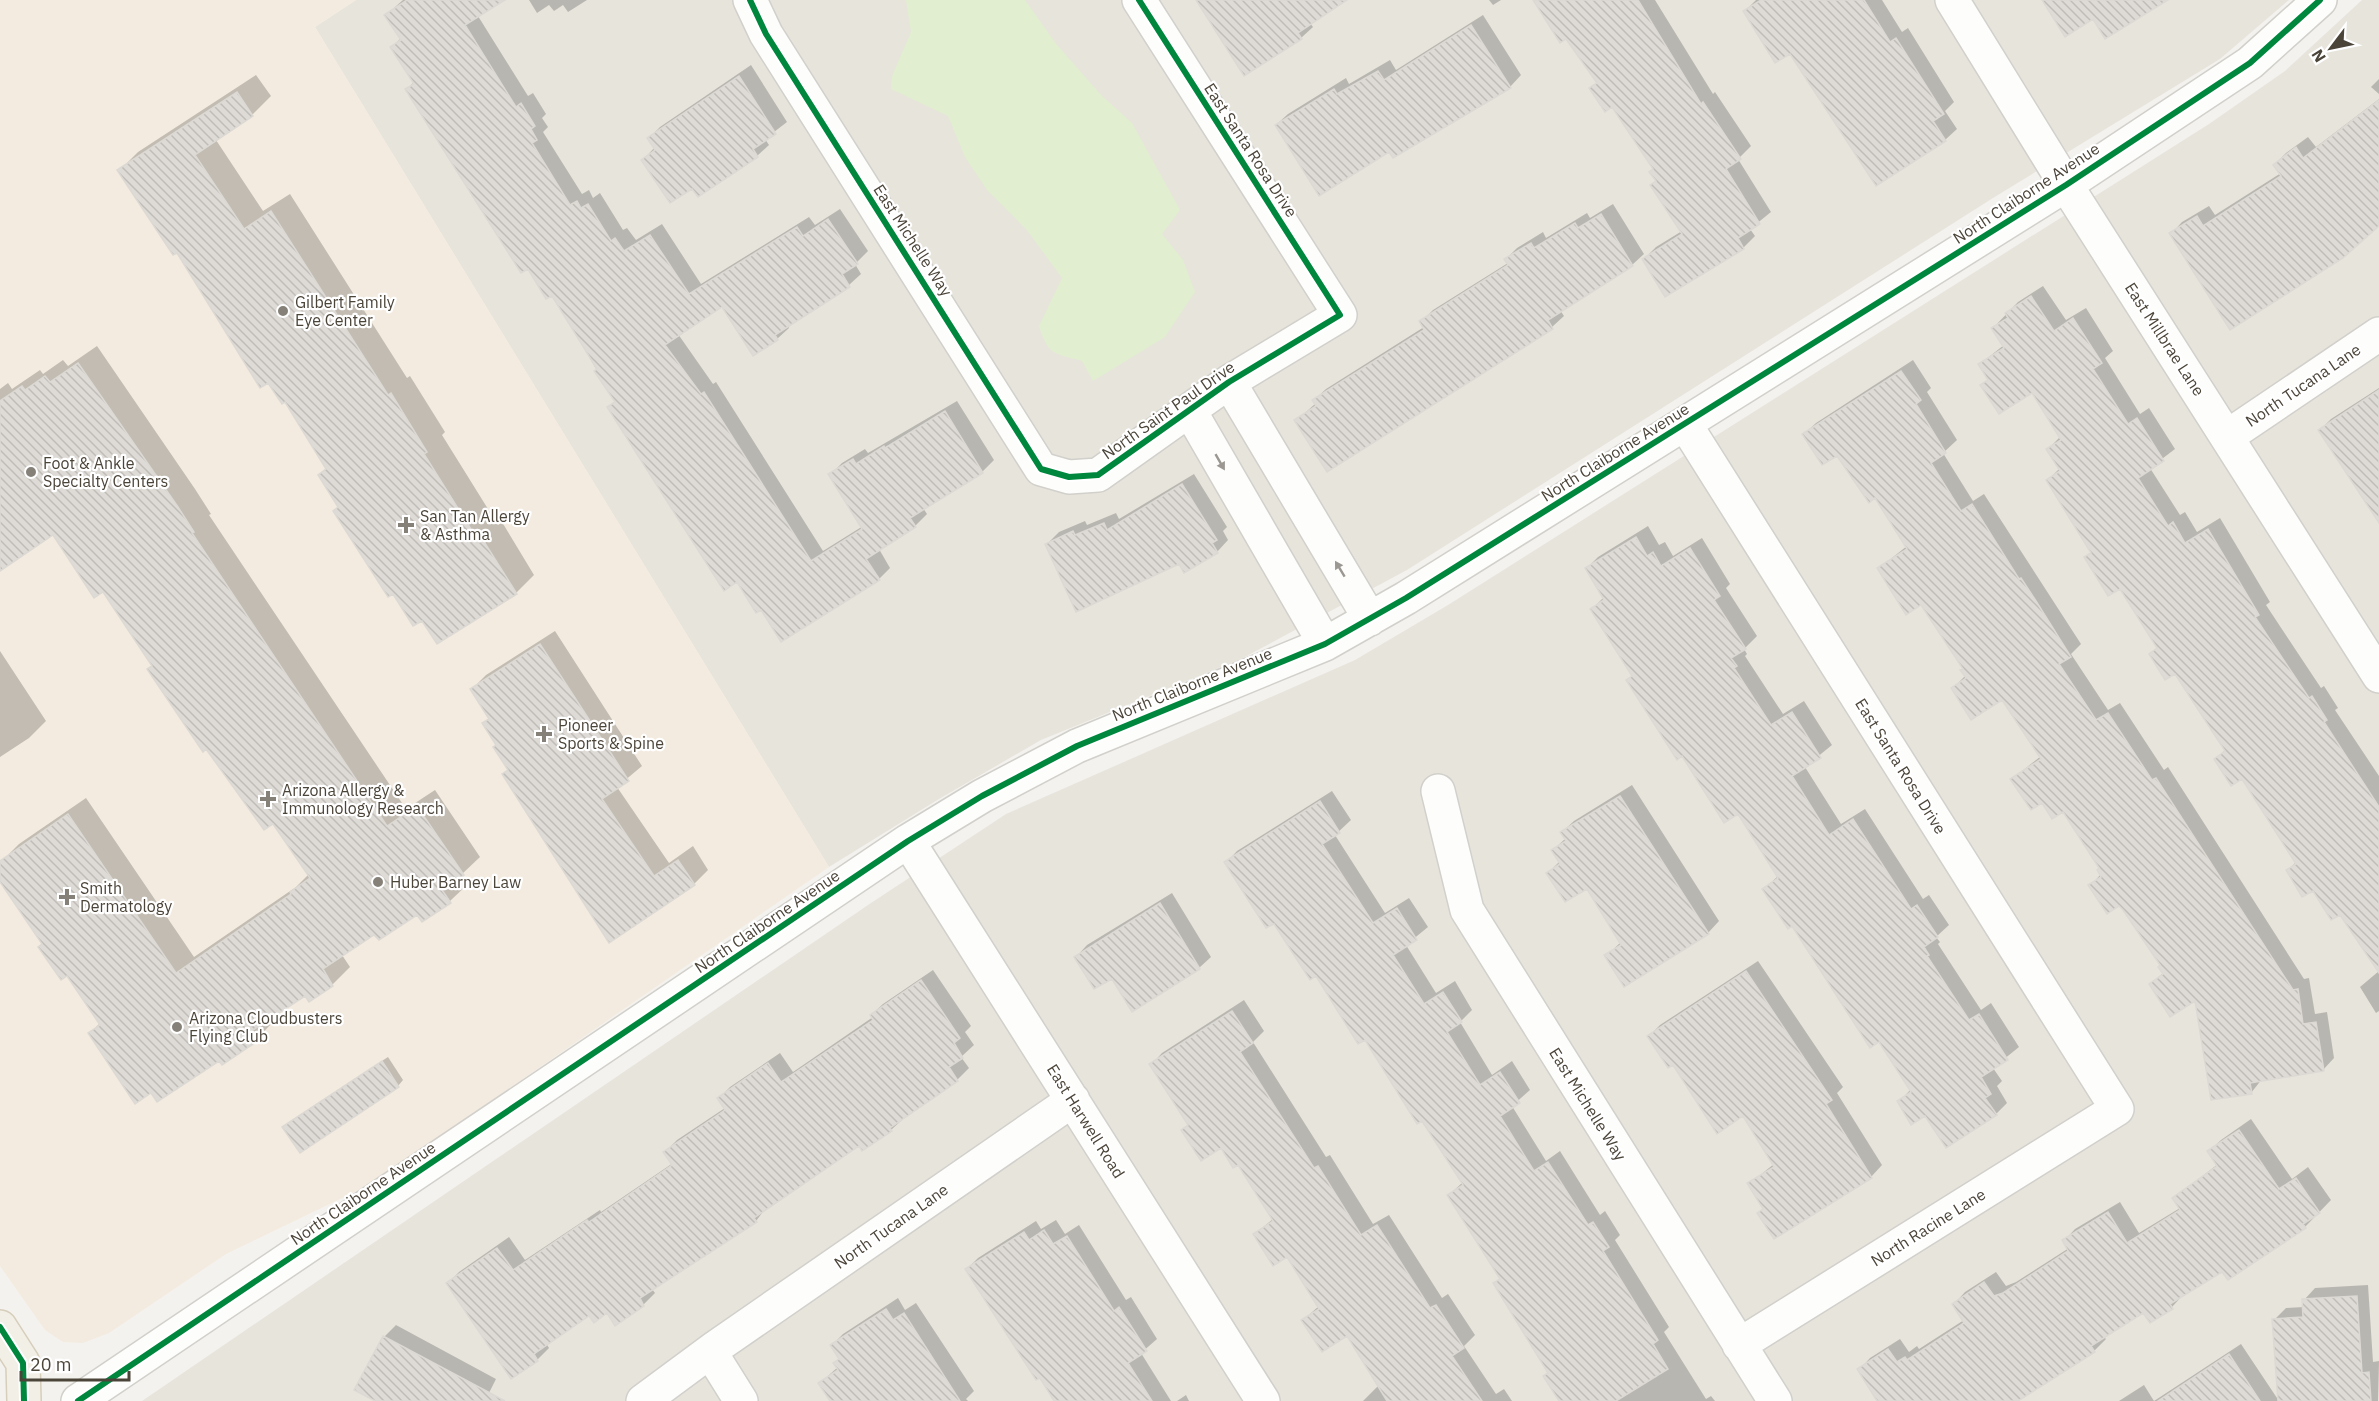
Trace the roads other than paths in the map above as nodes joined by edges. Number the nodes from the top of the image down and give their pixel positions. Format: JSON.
{"nodes":[{"id":1,"x":750,"y":0,"type":"edge"},
{"id":2,"x":1139,"y":0,"type":"edge"},
{"id":3,"x":1952,"y":0,"type":"edge"},
{"id":4,"x":2320,"y":0,"type":"edge"},
{"id":5,"x":2066,"y":185,"type":"junction"},
{"id":6,"x":1340,"y":315,"type":"joint"},
{"id":7,"x":2379,"y":334,"type":"edge"},
{"id":8,"x":1229,"y":382,"type":"junction"},
{"id":9,"x":1190,"y":411,"type":"junction"},
{"id":10,"x":1685,"y":424,"type":"junction"},
{"id":11,"x":2228,"y":436,"type":"junction"},
{"id":12,"x":1069,"y":477,"type":"joint"},
{"id":13,"x":1370,"y":619,"type":"junction"},
{"id":14,"x":1325,"y":644,"type":"junction"},
{"id":15,"x":2379,"y":676,"type":"edge"},
{"id":16,"x":1438,"y":791,"type":"dead end"},
{"id":17,"x":908,"y":841,"type":"junction"},
{"id":18,"x":1072,"y":1100,"type":"junction"},
{"id":19,"x":2117,"y":1109,"type":"joint"},
{"id":20,"x":0,"y":1327,"type":"edge"},
{"id":21,"x":1739,"y":1345,"type":"junction"},
{"id":22,"x":711,"y":1353,"type":"junction"},
{"id":23,"x":24,"y":1401,"type":"edge"},
{"id":24,"x":78,"y":1401,"type":"edge"},
{"id":25,"x":643,"y":1401,"type":"edge"},
{"id":26,"x":741,"y":1401,"type":"edge"},
{"id":27,"x":1263,"y":1401,"type":"edge"},
{"id":28,"x":1775,"y":1401,"type":"edge"}],
"edges":[{"from":1,"to":12,"type":"street","name":"East Michelle Way"},
{"from":2,"to":6,"type":"street","name":"East Santa Rosa Drive"},
{"from":3,"to":5,"type":"street","name":"East Millbrae Lane"},
{"from":4,"to":5,"type":"street","name":"North Claiborne Avenue"},
{"from":5,"to":10,"type":"street","name":"North Claiborne Avenue"},
{"from":5,"to":11,"type":"street","name":"East Millbrae Lane"},
{"from":6,"to":8,"type":"street","name":"North Saint Paul Drive"},
{"from":7,"to":11,"type":"street","name":"North Tucana Lane"},
{"from":8,"to":9,"type":"street","name":"North Saint Paul Drive"},
{"from":13,"to":8,"type":"street","one_way":true},
{"from":9,"to":12,"type":"street","name":"North Saint Paul Drive"},
{"from":9,"to":14,"type":"street","one_way":true},
{"from":10,"to":13,"type":"street","name":"North Claiborne Avenue"},
{"from":10,"to":19,"type":"street","name":"East Santa Rosa Drive"},
{"from":11,"to":15,"type":"street","name":"East Millbrae Lane"},
{"from":13,"to":14,"type":"street","name":"North Claiborne Avenue"},
{"from":14,"to":17,"type":"street","name":"North Claiborne Avenue"},
{"from":16,"to":21,"type":"street","name":"East Michelle Way"},
{"from":17,"to":18,"type":"street","name":"East Harwell Road"},
{"from":17,"to":24,"type":"street","name":"North Claiborne Avenue"},
{"from":18,"to":22,"type":"street","name":"North Tucana Lane"},
{"from":18,"to":27,"type":"street","name":"East Harwell Road"},
{"from":19,"to":21,"type":"street","name":"North Racine Lane"},
{"from":20,"to":23,"type":"main road"},
{"from":21,"to":28,"type":"street","name":"East Michelle Way"},
{"from":22,"to":25,"type":"street","name":"North Tucana Lane"},
{"from":22,"to":26,"type":"street"}]}
